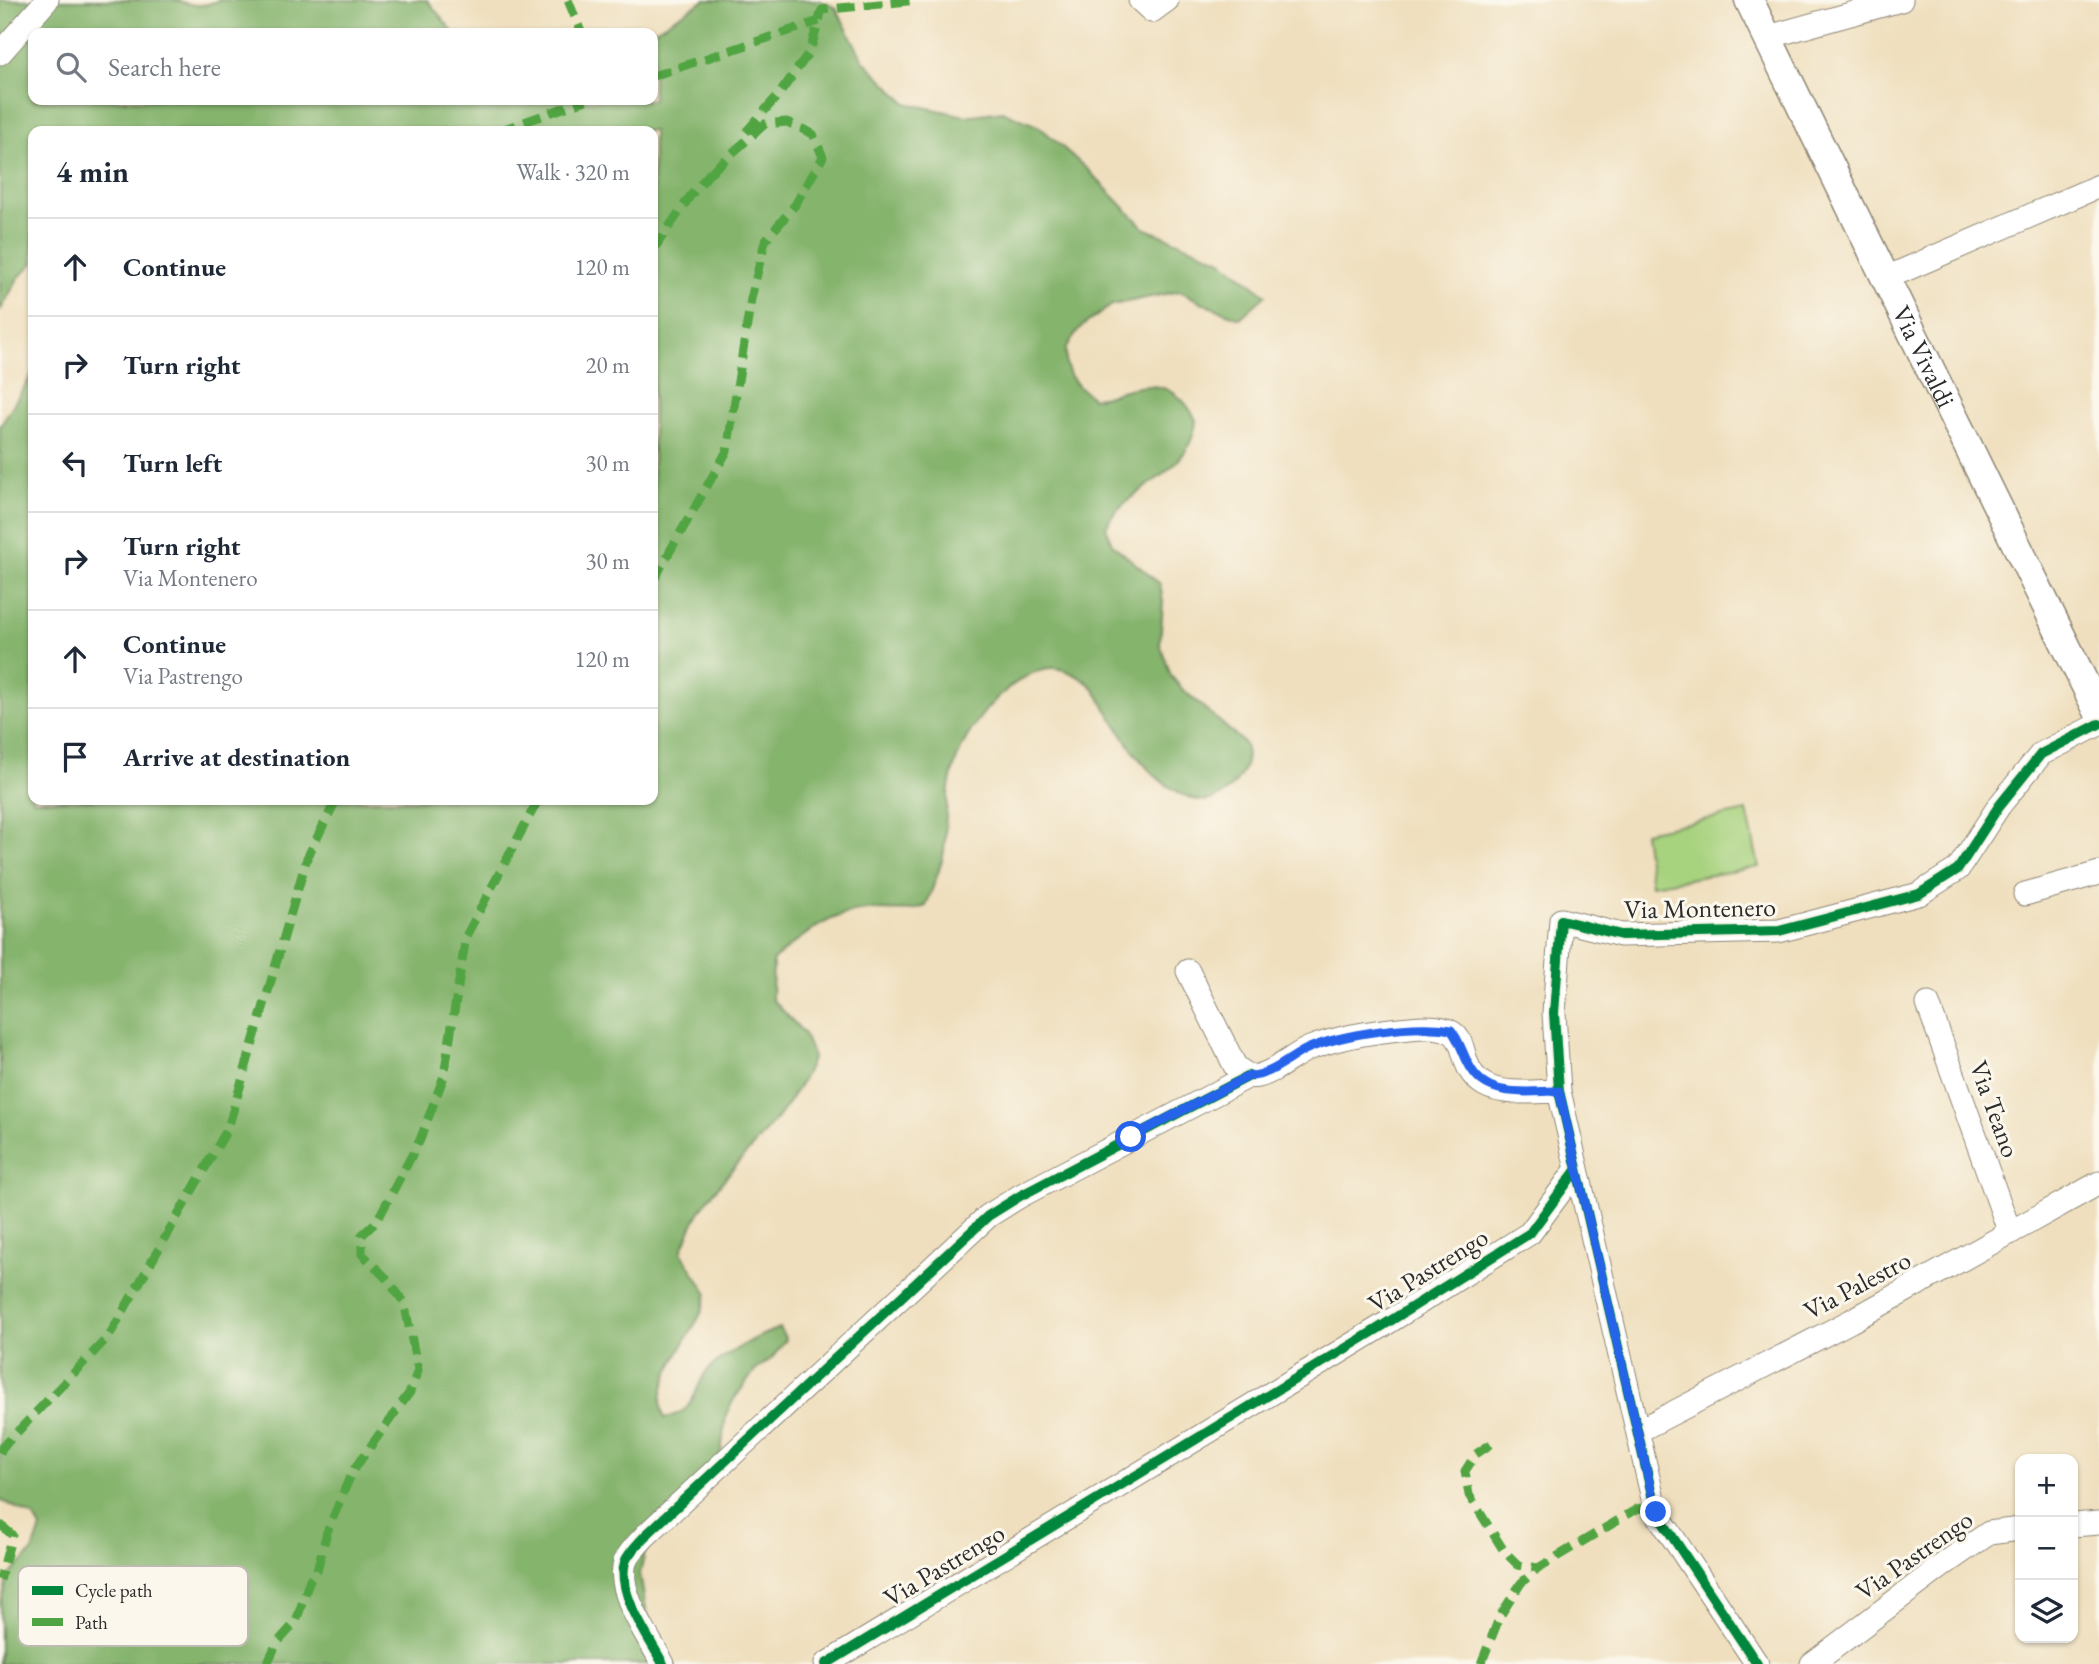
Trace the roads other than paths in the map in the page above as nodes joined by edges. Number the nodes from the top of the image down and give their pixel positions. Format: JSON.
{"nodes":[{"id":1,"x":47,"y":0,"type":"edge"},
{"id":2,"x":1140,"y":0,"type":"edge"},
{"id":3,"x":1167,"y":0,"type":"edge"},
{"id":4,"x":1749,"y":0,"type":"edge"},
{"id":5,"x":1901,"y":0,"type":"edge"},
{"id":6,"x":1768,"y":37,"type":"junction"},
{"id":7,"x":0,"y":53,"type":"edge"},
{"id":8,"x":2099,"y":186,"type":"edge"},
{"id":9,"x":1886,"y":278,"type":"junction"},
{"id":10,"x":2099,"y":713,"type":"edge"},
{"id":11,"x":2099,"y":724,"type":"edge"},
{"id":12,"x":2099,"y":873,"type":"edge"},
{"id":13,"x":2025,"y":894,"type":"dead end"},
{"id":14,"x":1188,"y":971,"type":"dead end"},
{"id":15,"x":1928,"y":1004,"type":"dead end"},
{"id":16,"x":1249,"y":1076,"type":"junction"},
{"id":17,"x":1559,"y":1091,"type":"junction"},
{"id":18,"x":1577,"y":1169,"type":"junction"},
{"id":19,"x":2099,"y":1183,"type":"edge"},
{"id":20,"x":2010,"y":1233,"type":"junction"},
{"id":21,"x":1638,"y":1431,"type":"junction"},
{"id":22,"x":2099,"y":1523,"type":"edge"},
{"id":23,"x":2078,"y":1525,"type":"edge"},
{"id":24,"x":2015,"y":1530,"type":"edge"},
{"id":25,"x":663,"y":1664,"type":"edge"},
{"id":26,"x":826,"y":1664,"type":"edge"},
{"id":27,"x":1757,"y":1664,"type":"edge"},
{"id":28,"x":1812,"y":1664,"type":"edge"}],
"edges":[{"from":1,"to":7,"type":"street"},
{"from":2,"to":3,"type":"street"},
{"from":4,"to":6,"type":"street","name":"Via Vivaldi"},
{"from":5,"to":6,"type":"street"},
{"from":6,"to":9,"type":"street","name":"Via Vivaldi"},
{"from":8,"to":9,"type":"street"},
{"from":9,"to":10,"type":"street","name":"Via Vivaldi"},
{"from":11,"to":17,"type":"street","name":"Via Montenero"},
{"from":12,"to":13,"type":"street"},
{"from":14,"to":16,"type":"street"},
{"from":15,"to":20,"type":"street","name":"Via Teano"},
{"from":16,"to":17,"type":"street"},
{"from":16,"to":25,"type":"street"},
{"from":17,"to":18,"type":"street","name":"Via Montenero"},
{"from":18,"to":21,"type":"street"},
{"from":18,"to":26,"type":"street","name":"Via Pastrengo"},
{"from":19,"to":20,"type":"street","name":"Via Palestro"},
{"from":20,"to":21,"type":"street","name":"Via Palestro"},
{"from":21,"to":27,"type":"street"},
{"from":22,"to":23,"type":"street"},
{"from":24,"to":28,"type":"street","name":"Via Pastrengo"}]}
